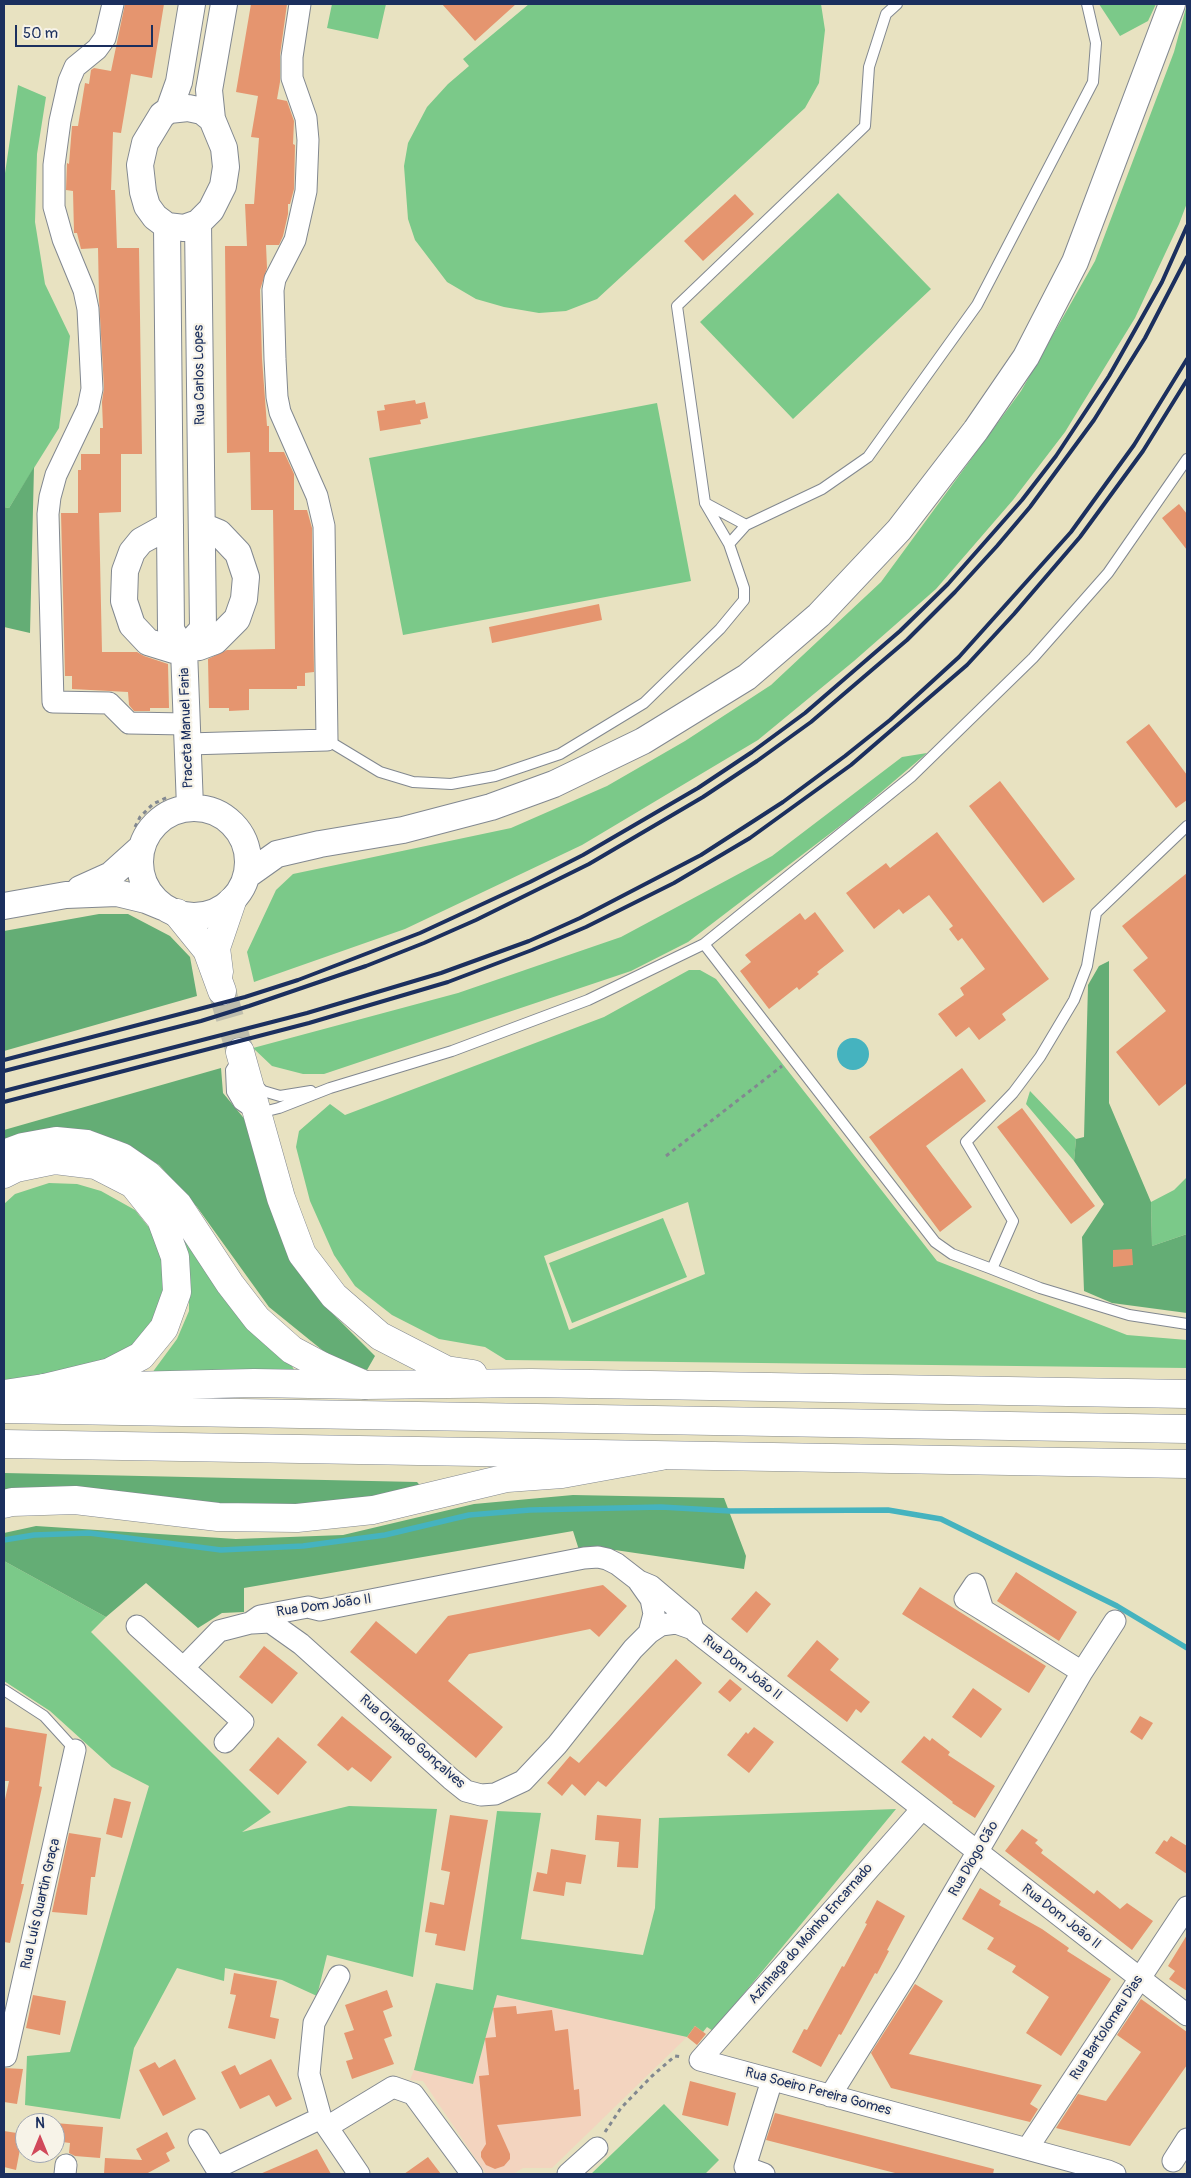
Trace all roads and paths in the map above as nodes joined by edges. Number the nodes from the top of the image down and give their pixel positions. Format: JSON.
{"nodes":[{"id":1,"x":113,"y":4,"type":"edge"},
{"id":2,"x":192,"y":4,"type":"edge"},
{"id":3,"x":224,"y":4,"type":"edge"},
{"id":4,"x":300,"y":4,"type":"edge"},
{"id":5,"x":897,"y":4,"type":"edge"},
{"id":6,"x":1087,"y":4,"type":"edge"},
{"id":7,"x":1172,"y":4,"type":"edge"},
{"id":8,"x":169,"y":110,"type":"junction"},
{"id":9,"x":212,"y":119,"type":"junction"},
{"id":10,"x":198,"y":223,"type":"junction"},
{"id":11,"x":167,"y":226,"type":"junction"},
{"id":12,"x":1187,"y":459,"type":"edge"},
{"id":13,"x":705,"y":503,"type":"junction"},
{"id":14,"x":170,"y":525,"type":"junction"},
{"id":15,"x":746,"y":525,"type":"junction"},
{"id":16,"x":202,"y":526,"type":"junction"},
{"id":17,"x":729,"y":544,"type":"junction"},
{"id":18,"x":184,"y":650,"type":"junction"},
{"id":19,"x":187,"y":734,"type":"junction"},
{"id":20,"x":327,"y":740,"type":"junction"},
{"id":21,"x":182,"y":801,"type":"junction"},
{"id":22,"x":1187,"y":826,"type":"edge"},
{"id":23,"x":237,"y":829,"type":"junction"},
{"id":24,"x":137,"y":840,"type":"junction"},
{"id":25,"x":320,"y":844,"type":"junction"},
{"id":26,"x":246,"y":876,"type":"junction"},
{"id":27,"x":66,"y":895,"type":"junction"},
{"id":28,"x":232,"y":900,"type":"junction"},
{"id":29,"x":4,"y":906,"type":"edge"},
{"id":30,"x":172,"y":912,"type":"junction"},
{"id":31,"x":704,"y":944,"type":"junction"},
{"id":32,"x":793,"y":1058,"type":"junction"},
{"id":33,"x":243,"y":1060,"type":"joint"},
{"id":34,"x":330,"y":1088,"type":"junction"},
{"id":35,"x":269,"y":1110,"type":"junction"},
{"id":36,"x":4,"y":1154,"type":"edge"},
{"id":37,"x":666,"y":1156,"type":"dead end"},
{"id":38,"x":4,"y":1174,"type":"edge"},
{"id":39,"x":992,"y":1269,"type":"junction"},
{"id":40,"x":1187,"y":1324,"type":"edge"},
{"id":41,"x":531,"y":1383,"type":"junction"},
{"id":42,"x":365,"y":1385,"type":"junction"},
{"id":43,"x":44,"y":1388,"type":"junction"},
{"id":44,"x":4,"y":1394,"type":"edge"},
{"id":45,"x":1187,"y":1394,"type":"edge"},
{"id":46,"x":4,"y":1409,"type":"edge"},
{"id":47,"x":1187,"y":1429,"type":"edge"},
{"id":48,"x":4,"y":1444,"type":"edge"},
{"id":49,"x":661,"y":1456,"type":"junction"},
{"id":50,"x":1187,"y":1464,"type":"edge"},
{"id":51,"x":4,"y":1504,"type":"edge"},
{"id":52,"x":638,"y":1582,"type":"junction"},
{"id":53,"x":320,"y":1610,"type":"junction"},
{"id":54,"x":983,"y":1610,"type":"dead end"},
{"id":55,"x":1115,"y":1622,"type":"dead end"},
{"id":56,"x":250,"y":1623,"type":"junction"},
{"id":57,"x":137,"y":1626,"type":"dead end"},
{"id":58,"x":693,"y":1629,"type":"junction"},
{"id":59,"x":648,"y":1633,"type":"junction"},
{"id":60,"x":301,"y":1644,"type":"junction"},
{"id":61,"x":184,"y":1667,"type":"junction"},
{"id":62,"x":1082,"y":1672,"type":"junction"},
{"id":63,"x":4,"y":1690,"type":"edge"},
{"id":64,"x":225,"y":1742,"type":"dead end"},
{"id":65,"x":75,"y":1750,"type":"joint"},
{"id":66,"x":922,"y":1809,"type":"junction"},
{"id":67,"x":979,"y":1852,"type":"junction"},
{"id":68,"x":1187,"y":1907,"type":"edge"},
{"id":69,"x":339,"y":1976,"type":"dead end"},
{"id":70,"x":1140,"y":1979,"type":"junction"},
{"id":71,"x":1187,"y":2015,"type":"edge"},
{"id":72,"x":4,"y":2056,"type":"edge"},
{"id":73,"x":700,"y":2060,"type":"junction"},
{"id":74,"x":772,"y":2080,"type":"junction"},
{"id":75,"x":830,"y":2096,"type":"junction"},
{"id":76,"x":324,"y":2122,"type":"junction"},
{"id":77,"x":1187,"y":2139,"type":"edge"},
{"id":78,"x":199,"y":2140,"type":"dead end"},
{"id":79,"x":597,"y":2148,"type":"joint"},
{"id":80,"x":1027,"y":2149,"type":"junction"},
{"id":81,"x":1174,"y":2161,"type":"dead end"},
{"id":82,"x":358,"y":2174,"type":"edge"},
{"id":83,"x":472,"y":2174,"type":"edge"},
{"id":84,"x":568,"y":2174,"type":"edge"},
{"id":85,"x":764,"y":2174,"type":"edge"},
{"id":86,"x":1115,"y":2174,"type":"edge"}],
"edges":[{"from":1,"to":19,"type":"street"},
{"from":2,"to":8,"type":"street"},
{"from":3,"to":9,"type":"street"},
{"from":4,"to":20,"type":"street"},
{"from":5,"to":13,"type":"lane"},
{"from":6,"to":15,"type":"lane"},
{"from":7,"to":25,"type":"street"},
{"from":8,"to":9,"type":"street"},
{"from":8,"to":11,"type":"street"},
{"from":9,"to":10,"type":"street"},
{"from":10,"to":11,"type":"street"},
{"from":10,"to":16,"type":"street","name":"Rua Carlos Lopes"},
{"from":11,"to":14,"type":"street"},
{"from":12,"to":31,"type":"lane"},
{"from":13,"to":15,"type":"lane"},
{"from":13,"to":17,"type":"lane"},
{"from":14,"to":18,"type":"street","name":"Praceta Manuel Faria"},
{"from":14,"to":18,"type":"street","name":"Praceta Manuel Faria"},
{"from":15,"to":17,"type":"lane"},
{"from":16,"to":18,"type":"street","name":"Praceta Manuel Faria"},
{"from":16,"to":18,"type":"street","name":"Praceta Manuel Faria"},
{"from":17,"to":20,"type":"lane"},
{"from":18,"to":19,"type":"street","name":"Praceta Manuel Faria"},
{"from":19,"to":20,"type":"street"},
{"from":19,"to":21,"type":"street","name":"Praceta Manuel Faria"},
{"from":21,"to":23,"type":"street"},
{"from":21,"to":24,"type":"street"},
{"from":21,"to":24,"type":"path"},
{"from":22,"to":39,"type":"lane"},
{"from":23,"to":25,"type":"street"},
{"from":23,"to":26,"type":"street"},
{"from":24,"to":27,"type":"street"},
{"from":24,"to":30,"type":"street"},
{"from":25,"to":26,"type":"street"},
{"from":26,"to":28,"type":"street"},
{"from":27,"to":29,"type":"street"},
{"from":27,"to":30,"type":"street"},
{"from":28,"to":30,"type":"street"},
{"from":28,"to":30,"type":"highway"},
{"from":31,"to":32,"type":"lane"},
{"from":31,"to":34,"type":"lane"},
{"from":32,"to":37,"type":"path"},
{"from":32,"to":39,"type":"lane"},
{"from":33,"to":34,"type":"lane"},
{"from":33,"to":35,"type":"highway"},
{"from":34,"to":35,"type":"lane"},
{"from":35,"to":41,"type":"highway"},
{"from":36,"to":42,"type":"highway"},
{"from":38,"to":43,"type":"highway"},
{"from":39,"to":40,"type":"lane"},
{"from":41,"to":42,"type":"highway"},
{"from":41,"to":45,"type":"highway"},
{"from":42,"to":43,"type":"highway"},
{"from":43,"to":44,"type":"highway"},
{"from":46,"to":47,"type":"highway"},
{"from":48,"to":49,"type":"highway"},
{"from":49,"to":50,"type":"highway"},
{"from":49,"to":51,"type":"highway"},
{"from":52,"to":53,"type":"street","name":"Rua Dom João II"},
{"from":52,"to":58,"type":"street","name":"Rua Dom João II"},
{"from":52,"to":59,"type":"street"},
{"from":53,"to":56,"type":"street","name":"Rua Dom João II"},
{"from":53,"to":60,"type":"street"},
{"from":54,"to":62,"type":"street"},
{"from":55,"to":62,"type":"street","name":"Rua Diogo Cão"},
{"from":56,"to":60,"type":"street","name":"Rua Orlando Gonçalves"},
{"from":56,"to":61,"type":"street","name":"Rua Dom João II"},
{"from":57,"to":61,"type":"street"},
{"from":58,"to":59,"type":"street","name":"Rua Orlando Gonçalves"},
{"from":58,"to":66,"type":"street","name":"Rua Dom João II"},
{"from":59,"to":60,"type":"street","name":"Rua Orlando Gonçalves"},
{"from":61,"to":64,"type":"street"},
{"from":62,"to":67,"type":"street","name":"Rua Diogo Cão"},
{"from":63,"to":65,"type":"lane"},
{"from":65,"to":72,"type":"street","name":"Rua Luís Quartin Graça"},
{"from":66,"to":67,"type":"street","name":"Rua Dom João II"},
{"from":66,"to":73,"type":"street","name":"Azinhaga do Moinho Encarnado"},
{"from":67,"to":70,"type":"street","name":"Rua Dom João II"},
{"from":67,"to":75,"type":"street","name":"Rua Diogo Cão"},
{"from":68,"to":70,"type":"street","name":"Rua Bartolomeu Dias"},
{"from":69,"to":76,"type":"street"},
{"from":70,"to":71,"type":"street","name":"Rua Dom João II"},
{"from":70,"to":80,"type":"street","name":"Rua Bartolomeu Dias"},
{"from":73,"to":74,"type":"street","name":"Rua Soeiro Pereira Gomes"},
{"from":73,"to":79,"type":"path"},
{"from":74,"to":75,"type":"street","name":"Rua Soeiro Pereira Gomes"},
{"from":74,"to":85,"type":"street"},
{"from":75,"to":80,"type":"street","name":"Rua Soeiro Pereira Gomes"},
{"from":76,"to":78,"type":"street"},
{"from":76,"to":82,"type":"street"},
{"from":76,"to":83,"type":"street"},
{"from":77,"to":81,"type":"street"},
{"from":79,"to":84,"type":"street"},
{"from":80,"to":86,"type":"street","name":"Rua Soeiro Pereira Gomes"}]}
